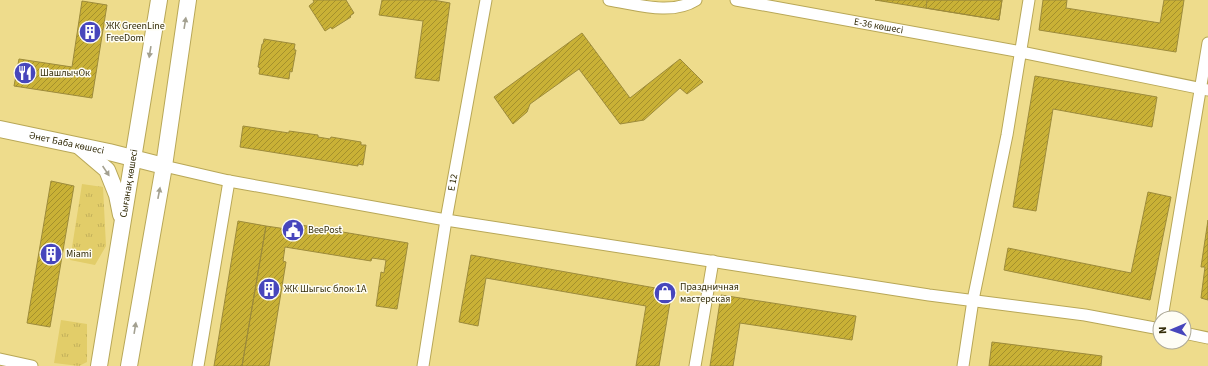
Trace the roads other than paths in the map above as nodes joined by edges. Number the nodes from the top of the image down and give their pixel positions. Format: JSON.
{"nodes":[{"id":1,"x":159,"y":0,"type":"edge"},
{"id":2,"x":188,"y":0,"type":"edge"},
{"id":3,"x":486,"y":0,"type":"edge"},
{"id":4,"x":609,"y":0,"type":"edge"},
{"id":5,"x":696,"y":0,"type":"edge"},
{"id":6,"x":736,"y":0,"type":"edge"},
{"id":7,"x":1029,"y":0,"type":"edge"},
{"id":8,"x":759,"y":2,"type":"edge"},
{"id":9,"x":1208,"y":43,"type":"edge"},
{"id":10,"x":1021,"y":52,"type":"junction"},
{"id":11,"x":1204,"y":90,"type":"edge"},
{"id":12,"x":0,"y":129,"type":"edge"},
{"id":13,"x":77,"y":145,"type":"junction"},
{"id":14,"x":133,"y":159,"type":"junction"},
{"id":15,"x":164,"y":166,"type":"junction"},
{"id":16,"x":229,"y":180,"type":"junction"},
{"id":17,"x":446,"y":220,"type":"junction"},
{"id":18,"x":123,"y":223,"type":"junction"},
{"id":19,"x":713,"y":261,"type":"junction"},
{"id":20,"x":973,"y":300,"type":"junction"},
{"id":21,"x":1163,"y":310,"type":"edge"},
{"id":22,"x":1152,"y":328,"type":"edge"},
{"id":23,"x":1192,"y":335,"type":"edge"},
{"id":24,"x":1208,"y":338,"type":"edge"},
{"id":25,"x":0,"y":359,"type":"edge"},
{"id":26,"x":32,"y":366,"type":"edge"},
{"id":27,"x":99,"y":366,"type":"edge"},
{"id":28,"x":129,"y":366,"type":"edge"},
{"id":29,"x":198,"y":366,"type":"edge"},
{"id":30,"x":423,"y":366,"type":"edge"},
{"id":31,"x":695,"y":366,"type":"edge"},
{"id":32,"x":963,"y":366,"type":"edge"}],
"edges":[{"from":1,"to":14,"type":"main road","name":"Сығанақ көшесі","one_way":true},
{"from":15,"to":2,"type":"main road","one_way":true},
{"from":3,"to":17,"type":"street","name":"E 12"},
{"from":4,"to":5,"type":"street"},
{"from":6,"to":8,"type":"street","name":"Е-36 көшесі"},
{"from":7,"to":10,"type":"street"},
{"from":8,"to":10,"type":"street","name":"Е-36 көшесі"},
{"from":9,"to":11,"type":"street"},
{"from":10,"to":11,"type":"street","name":"Е-36 көшесі"},
{"from":10,"to":20,"type":"street"},
{"from":11,"to":21,"type":"street"},
{"from":12,"to":13,"type":"main road","name":"Әнет Баба көшесі"},
{"from":13,"to":14,"type":"main road","name":"Әнет Баба көшесі"},
{"from":13,"to":18,"type":"main road","one_way":true},
{"from":14,"to":15,"type":"main road","name":"Әнет Баба көшесі"},
{"from":14,"to":18,"type":"main road","name":"Сығанақ көшесі"},
{"from":15,"to":16,"type":"street"},
{"from":28,"to":15,"type":"main road","one_way":true},
{"from":16,"to":17,"type":"street"},
{"from":16,"to":29,"type":"street"},
{"from":17,"to":19,"type":"street"},
{"from":17,"to":30,"type":"street","name":"E 12"},
{"from":18,"to":27,"type":"main road","name":"Сығанақ көшесі"},
{"from":19,"to":20,"type":"street"},
{"from":19,"to":31,"type":"street"},
{"from":20,"to":22,"type":"street"},
{"from":20,"to":32,"type":"street"},
{"from":23,"to":24,"type":"street"},
{"from":25,"to":26,"type":"street"}]}
